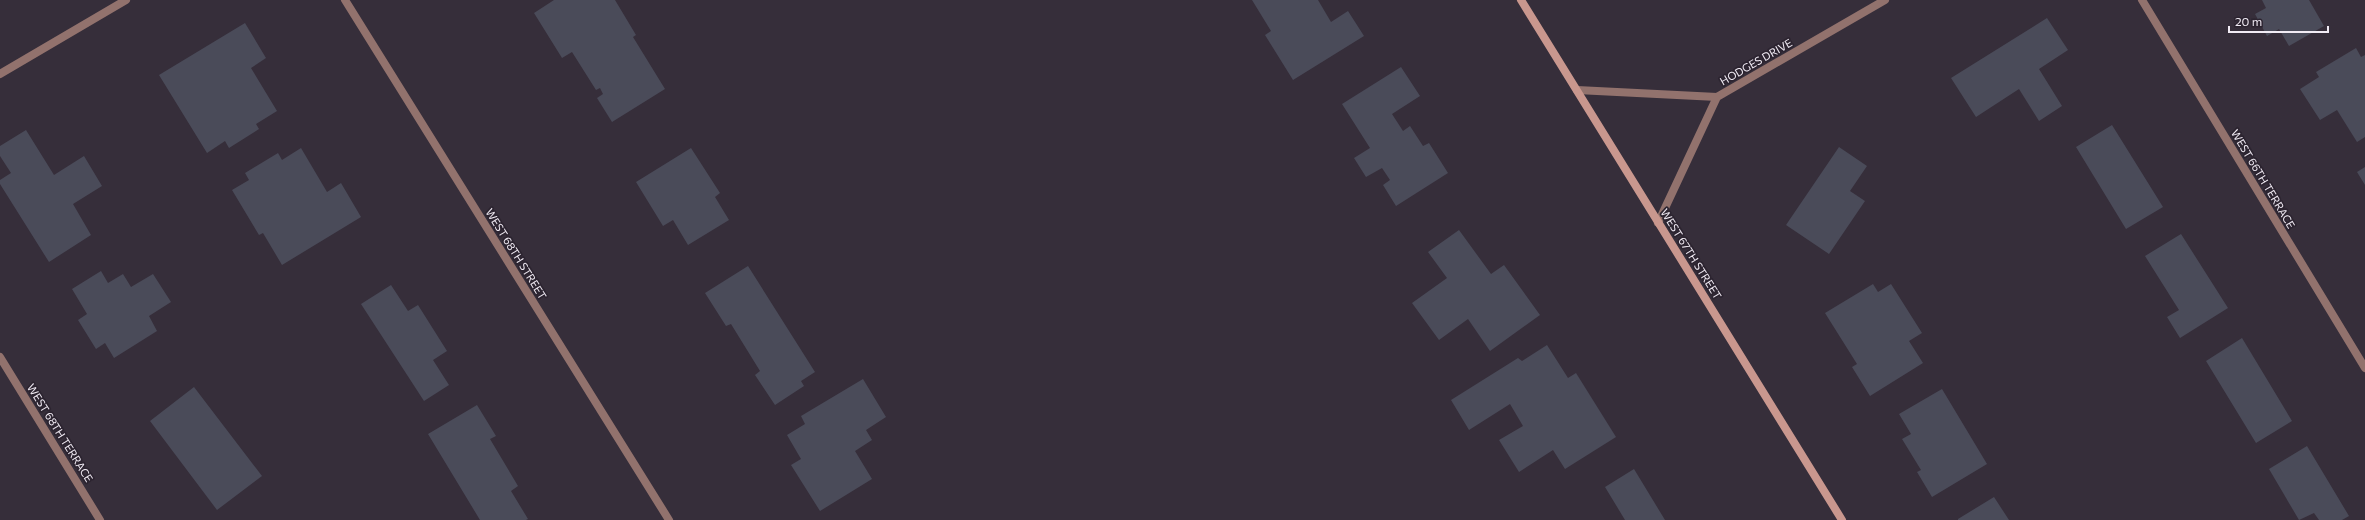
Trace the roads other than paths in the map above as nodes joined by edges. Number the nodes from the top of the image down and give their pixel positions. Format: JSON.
{"nodes":[{"id":1,"x":126,"y":0,"type":"edge"},
{"id":2,"x":345,"y":0,"type":"edge"},
{"id":3,"x":1521,"y":0,"type":"edge"},
{"id":4,"x":1886,"y":0,"type":"edge"},
{"id":5,"x":2142,"y":0,"type":"edge"},
{"id":6,"x":0,"y":74,"type":"edge"},
{"id":7,"x":1577,"y":90,"type":"junction"},
{"id":8,"x":1717,"y":97,"type":"junction"},
{"id":9,"x":1658,"y":223,"type":"junction"},
{"id":10,"x":0,"y":357,"type":"edge"},
{"id":11,"x":2365,"y":368,"type":"edge"},
{"id":12,"x":100,"y":520,"type":"edge"},
{"id":13,"x":669,"y":520,"type":"edge"},
{"id":14,"x":1842,"y":520,"type":"edge"}],
"edges":[{"from":1,"to":6,"type":"street"},
{"from":2,"to":13,"type":"street","name":"WEST 68TH STREET"},
{"from":3,"to":7,"type":"street","name":"WEST 67TH STREET"},
{"from":4,"to":8,"type":"street","name":"HODGES DRIVE"},
{"from":5,"to":11,"type":"street","name":"WEST 66TH TERRACE"},
{"from":7,"to":8,"type":"street","name":"HODGES DRIVE"},
{"from":7,"to":9,"type":"street","name":"WEST 67TH STREET"},
{"from":8,"to":9,"type":"street"},
{"from":9,"to":14,"type":"street","name":"WEST 67TH STREET"},
{"from":10,"to":12,"type":"street","name":"WEST 68TH TERRACE"}]}
